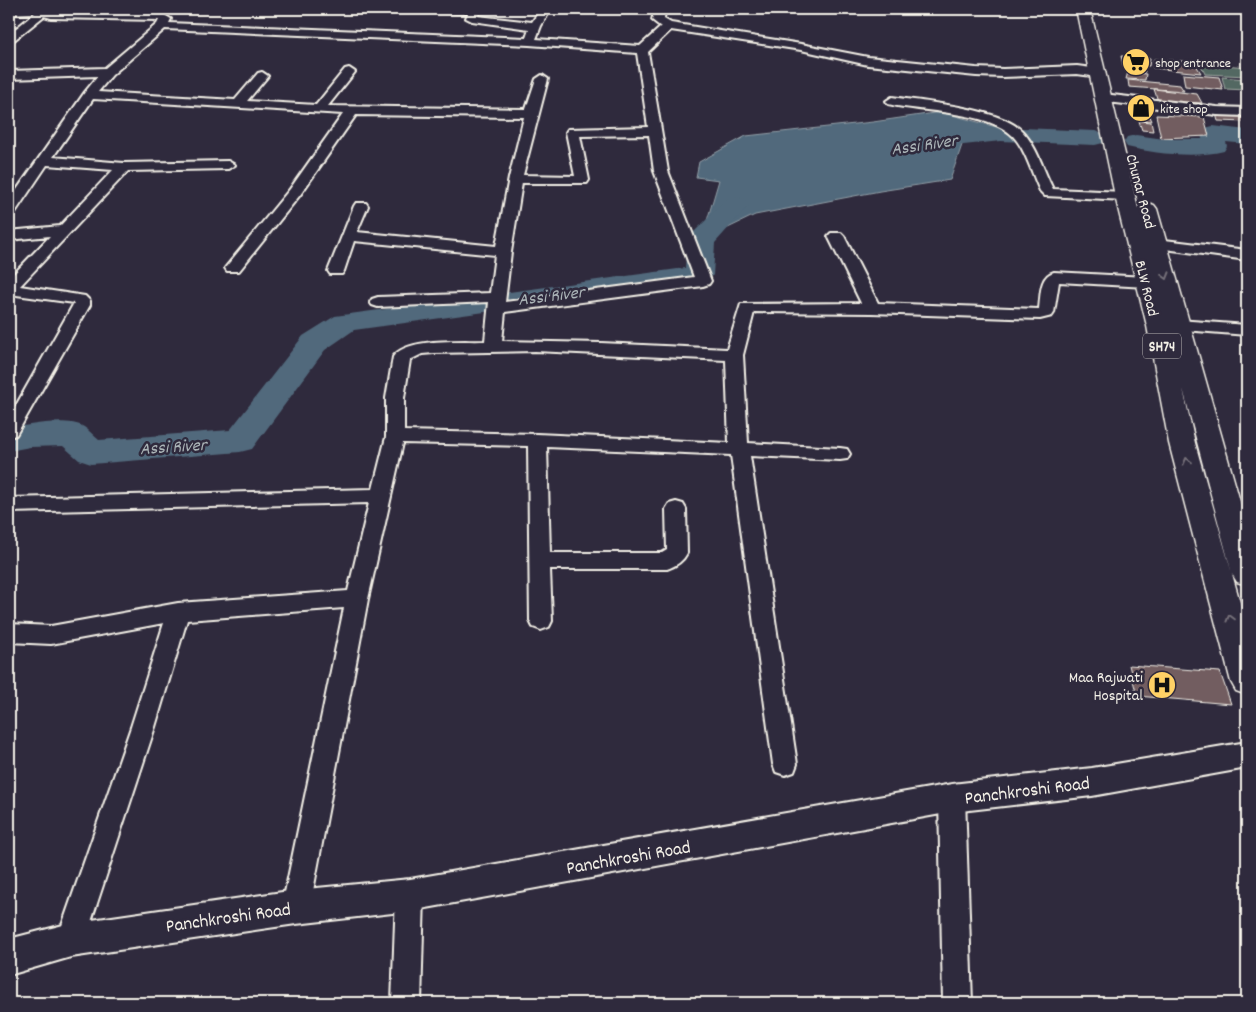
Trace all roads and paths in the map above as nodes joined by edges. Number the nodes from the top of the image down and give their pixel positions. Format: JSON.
{"nodes":[{"id":1,"x":442,"y":9,"type":"edge"},
{"id":2,"x":546,"y":9,"type":"edge"},
{"id":3,"x":660,"y":9,"type":"edge"},
{"id":4,"x":9,"y":10,"type":"edge"},
{"id":5,"x":42,"y":13,"type":"junction"},
{"id":6,"x":1092,"y":16,"type":"edge"},
{"id":7,"x":162,"y":26,"type":"junction"},
{"id":8,"x":535,"y":26,"type":"junction"},
{"id":9,"x":668,"y":26,"type":"junction"},
{"id":10,"x":9,"y":39,"type":"edge"},
{"id":11,"x":529,"y":42,"type":"junction"},
{"id":12,"x":642,"y":51,"type":"junction"},
{"id":13,"x":108,"y":72,"type":"junction"},
{"id":14,"x":349,"y":72,"type":"dead end"},
{"id":15,"x":1099,"y":72,"type":"junction"},
{"id":16,"x":9,"y":75,"type":"edge"},
{"id":17,"x":262,"y":76,"type":"dead end"},
{"id":18,"x":542,"y":79,"type":"dead end"},
{"id":19,"x":89,"y":95,"type":"junction"},
{"id":20,"x":1110,"y":99,"type":"junction"},
{"id":21,"x":892,"y":101,"type":"dead end"},
{"id":22,"x":238,"y":104,"type":"junction"},
{"id":23,"x":319,"y":109,"type":"junction"},
{"id":24,"x":352,"y":111,"type":"junction"},
{"id":25,"x":1247,"y":112,"type":"edge"},
{"id":26,"x":531,"y":113,"type":"junction"},
{"id":27,"x":654,"y":131,"type":"junction"},
{"id":28,"x":1122,"y":147,"type":"junction"},
{"id":29,"x":45,"y":161,"type":"junction"},
{"id":30,"x":228,"y":165,"type":"dead end"},
{"id":31,"x":124,"y":166,"type":"junction"},
{"id":32,"x":516,"y":179,"type":"junction"},
{"id":33,"x":1124,"y":196,"type":"junction"},
{"id":34,"x":361,"y":206,"type":"dead end"},
{"id":35,"x":9,"y":211,"type":"edge"},
{"id":36,"x":64,"y":230,"type":"junction"},
{"id":37,"x":9,"y":235,"type":"edge"},
{"id":38,"x":348,"y":236,"type":"junction"},
{"id":39,"x":836,"y":236,"type":"dead end"},
{"id":40,"x":1146,"y":243,"type":"junction"},
{"id":41,"x":503,"y":251,"type":"junction"},
{"id":42,"x":1247,"y":255,"type":"edge"},
{"id":43,"x":233,"y":268,"type":"dead end"},
{"id":44,"x":336,"y":271,"type":"dead end"},
{"id":45,"x":1146,"y":282,"type":"junction"},
{"id":46,"x":9,"y":288,"type":"edge"},
{"id":47,"x":378,"y":302,"type":"dead end"},
{"id":48,"x":498,"y":303,"type":"junction"},
{"id":49,"x":872,"y":308,"type":"junction"},
{"id":50,"x":1168,"y":324,"type":"junction"},
{"id":51,"x":1247,"y":330,"type":"edge"},
{"id":52,"x":493,"y":346,"type":"junction"},
{"id":53,"x":734,"y":355,"type":"junction"},
{"id":54,"x":14,"y":415,"type":"edge"},
{"id":55,"x":9,"y":432,"type":"edge"},
{"id":56,"x":395,"y":437,"type":"junction"},
{"id":57,"x":537,"y":440,"type":"junction"},
{"id":58,"x":739,"y":448,"type":"junction"},
{"id":59,"x":840,"y":454,"type":"dead end"},
{"id":60,"x":380,"y":496,"type":"junction"},
{"id":61,"x":9,"y":505,"type":"edge"},
{"id":62,"x":676,"y":509,"type":"dead end"},
{"id":63,"x":540,"y":561,"type":"junction"},
{"id":64,"x":1247,"y":574,"type":"edge"},
{"id":65,"x":357,"y":600,"type":"junction"},
{"id":66,"x":178,"y":612,"type":"junction"},
{"id":67,"x":541,"y":621,"type":"dead end"},
{"id":68,"x":9,"y":633,"type":"edge"},
{"id":69,"x":1247,"y":682,"type":"edge"},
{"id":70,"x":1247,"y":755,"type":"edge"},
{"id":71,"x":785,"y":764,"type":"dead end"},
{"id":72,"x":952,"y":798,"type":"junction"},
{"id":73,"x":410,"y":895,"type":"junction"},
{"id":74,"x":296,"y":907,"type":"junction"},
{"id":75,"x":71,"y":940,"type":"junction"},
{"id":76,"x":9,"y":957,"type":"edge"},
{"id":77,"x":406,"y":1003,"type":"edge"},
{"id":78,"x":958,"y":1003,"type":"edge"}],
"edges":[{"from":1,"to":8,"type":"street"},
{"from":2,"to":8,"type":"street"},
{"from":3,"to":9,"type":"street"},
{"from":4,"to":5,"type":"street"},
{"from":5,"to":7,"type":"street"},
{"from":5,"to":10,"type":"street"},
{"from":6,"to":15,"type":"main road","name":"BLW Road","number":"SH74"},
{"from":6,"to":20,"type":"main road","number":"SH74"},
{"from":7,"to":11,"type":"street"},
{"from":7,"to":13,"type":"street"},
{"from":8,"to":11,"type":"street"},
{"from":9,"to":12,"type":"street"},
{"from":9,"to":15,"type":"street"},
{"from":11,"to":12,"type":"street"},
{"from":12,"to":27,"type":"street"},
{"from":13,"to":16,"type":"street"},
{"from":13,"to":19,"type":"street"},
{"from":14,"to":23,"type":"street"},
{"from":15,"to":20,"type":"main road","name":"BLW Road","number":"SH74"},
{"from":17,"to":22,"type":"street"},
{"from":18,"to":26,"type":"street"},
{"from":19,"to":22,"type":"street"},
{"from":19,"to":29,"type":"street"},
{"from":20,"to":25,"type":"street"},
{"from":20,"to":28,"type":"main road","name":"BLW Road","number":"SH74"},
{"from":21,"to":33,"type":"street"},
{"from":22,"to":23,"type":"street"},
{"from":23,"to":24,"type":"street"},
{"from":24,"to":26,"type":"street"},
{"from":24,"to":43,"type":"street"},
{"from":26,"to":32,"type":"street"},
{"from":27,"to":32,"type":"street"},
{"from":27,"to":48,"type":"street"},
{"from":28,"to":33,"type":"main road","name":"BLW Road","number":"SH74"},
{"from":28,"to":40,"type":"main road","name":"Chunar Road","number":"SH74"},
{"from":29,"to":31,"type":"street"},
{"from":29,"to":35,"type":"street"},
{"from":30,"to":31,"type":"street"},
{"from":31,"to":36,"type":"street"},
{"from":32,"to":41,"type":"street"},
{"from":33,"to":40,"type":"main road","name":"BLW Road","number":"SH74"},
{"from":34,"to":38,"type":"street"},
{"from":36,"to":37,"type":"street"},
{"from":36,"to":46,"type":"street"},
{"from":38,"to":41,"type":"street"},
{"from":38,"to":44,"type":"street"},
{"from":39,"to":49,"type":"street"},
{"from":40,"to":42,"type":"street"},
{"from":40,"to":45,"type":"main road","name":"BLW Road","number":"SH74"},
{"from":40,"to":50,"type":"main road","name":"Chunar Road","number":"SH74","one_way":true},
{"from":41,"to":48,"type":"street"},
{"from":45,"to":49,"type":"street"},
{"from":45,"to":50,"type":"main road","name":"BLW Road","number":"SH74"},
{"from":46,"to":54,"type":"street"},
{"from":47,"to":48,"type":"street"},
{"from":48,"to":52,"type":"street"},
{"from":49,"to":53,"type":"street"},
{"from":50,"to":51,"type":"street"},
{"from":50,"to":64,"type":"main road","name":"Chunar Road","number":"SH74"},
{"from":69,"to":50,"type":"main road","name":"BLW Road","number":"SH74","one_way":true},
{"from":52,"to":53,"type":"street"},
{"from":52,"to":56,"type":"street"},
{"from":53,"to":58,"type":"street"},
{"from":54,"to":55,"type":"street"},
{"from":56,"to":57,"type":"street"},
{"from":56,"to":60,"type":"street"},
{"from":57,"to":58,"type":"street"},
{"from":57,"to":63,"type":"street"},
{"from":58,"to":59,"type":"street"},
{"from":58,"to":71,"type":"street"},
{"from":60,"to":61,"type":"street"},
{"from":60,"to":65,"type":"street"},
{"from":62,"to":63,"type":"street"},
{"from":63,"to":67,"type":"street"},
{"from":65,"to":66,"type":"street"},
{"from":65,"to":74,"type":"street"},
{"from":66,"to":68,"type":"street"},
{"from":66,"to":75,"type":"street"},
{"from":70,"to":72,"type":"street","name":"Panchkroshi Road"},
{"from":72,"to":73,"type":"street","name":"Panchkroshi Road"},
{"from":72,"to":78,"type":"street"},
{"from":73,"to":74,"type":"street","name":"Panchkroshi Road"},
{"from":73,"to":77,"type":"street"},
{"from":74,"to":75,"type":"street","name":"Panchkroshi Road"},
{"from":75,"to":76,"type":"street","name":"Panchkroshi Road"}]}
